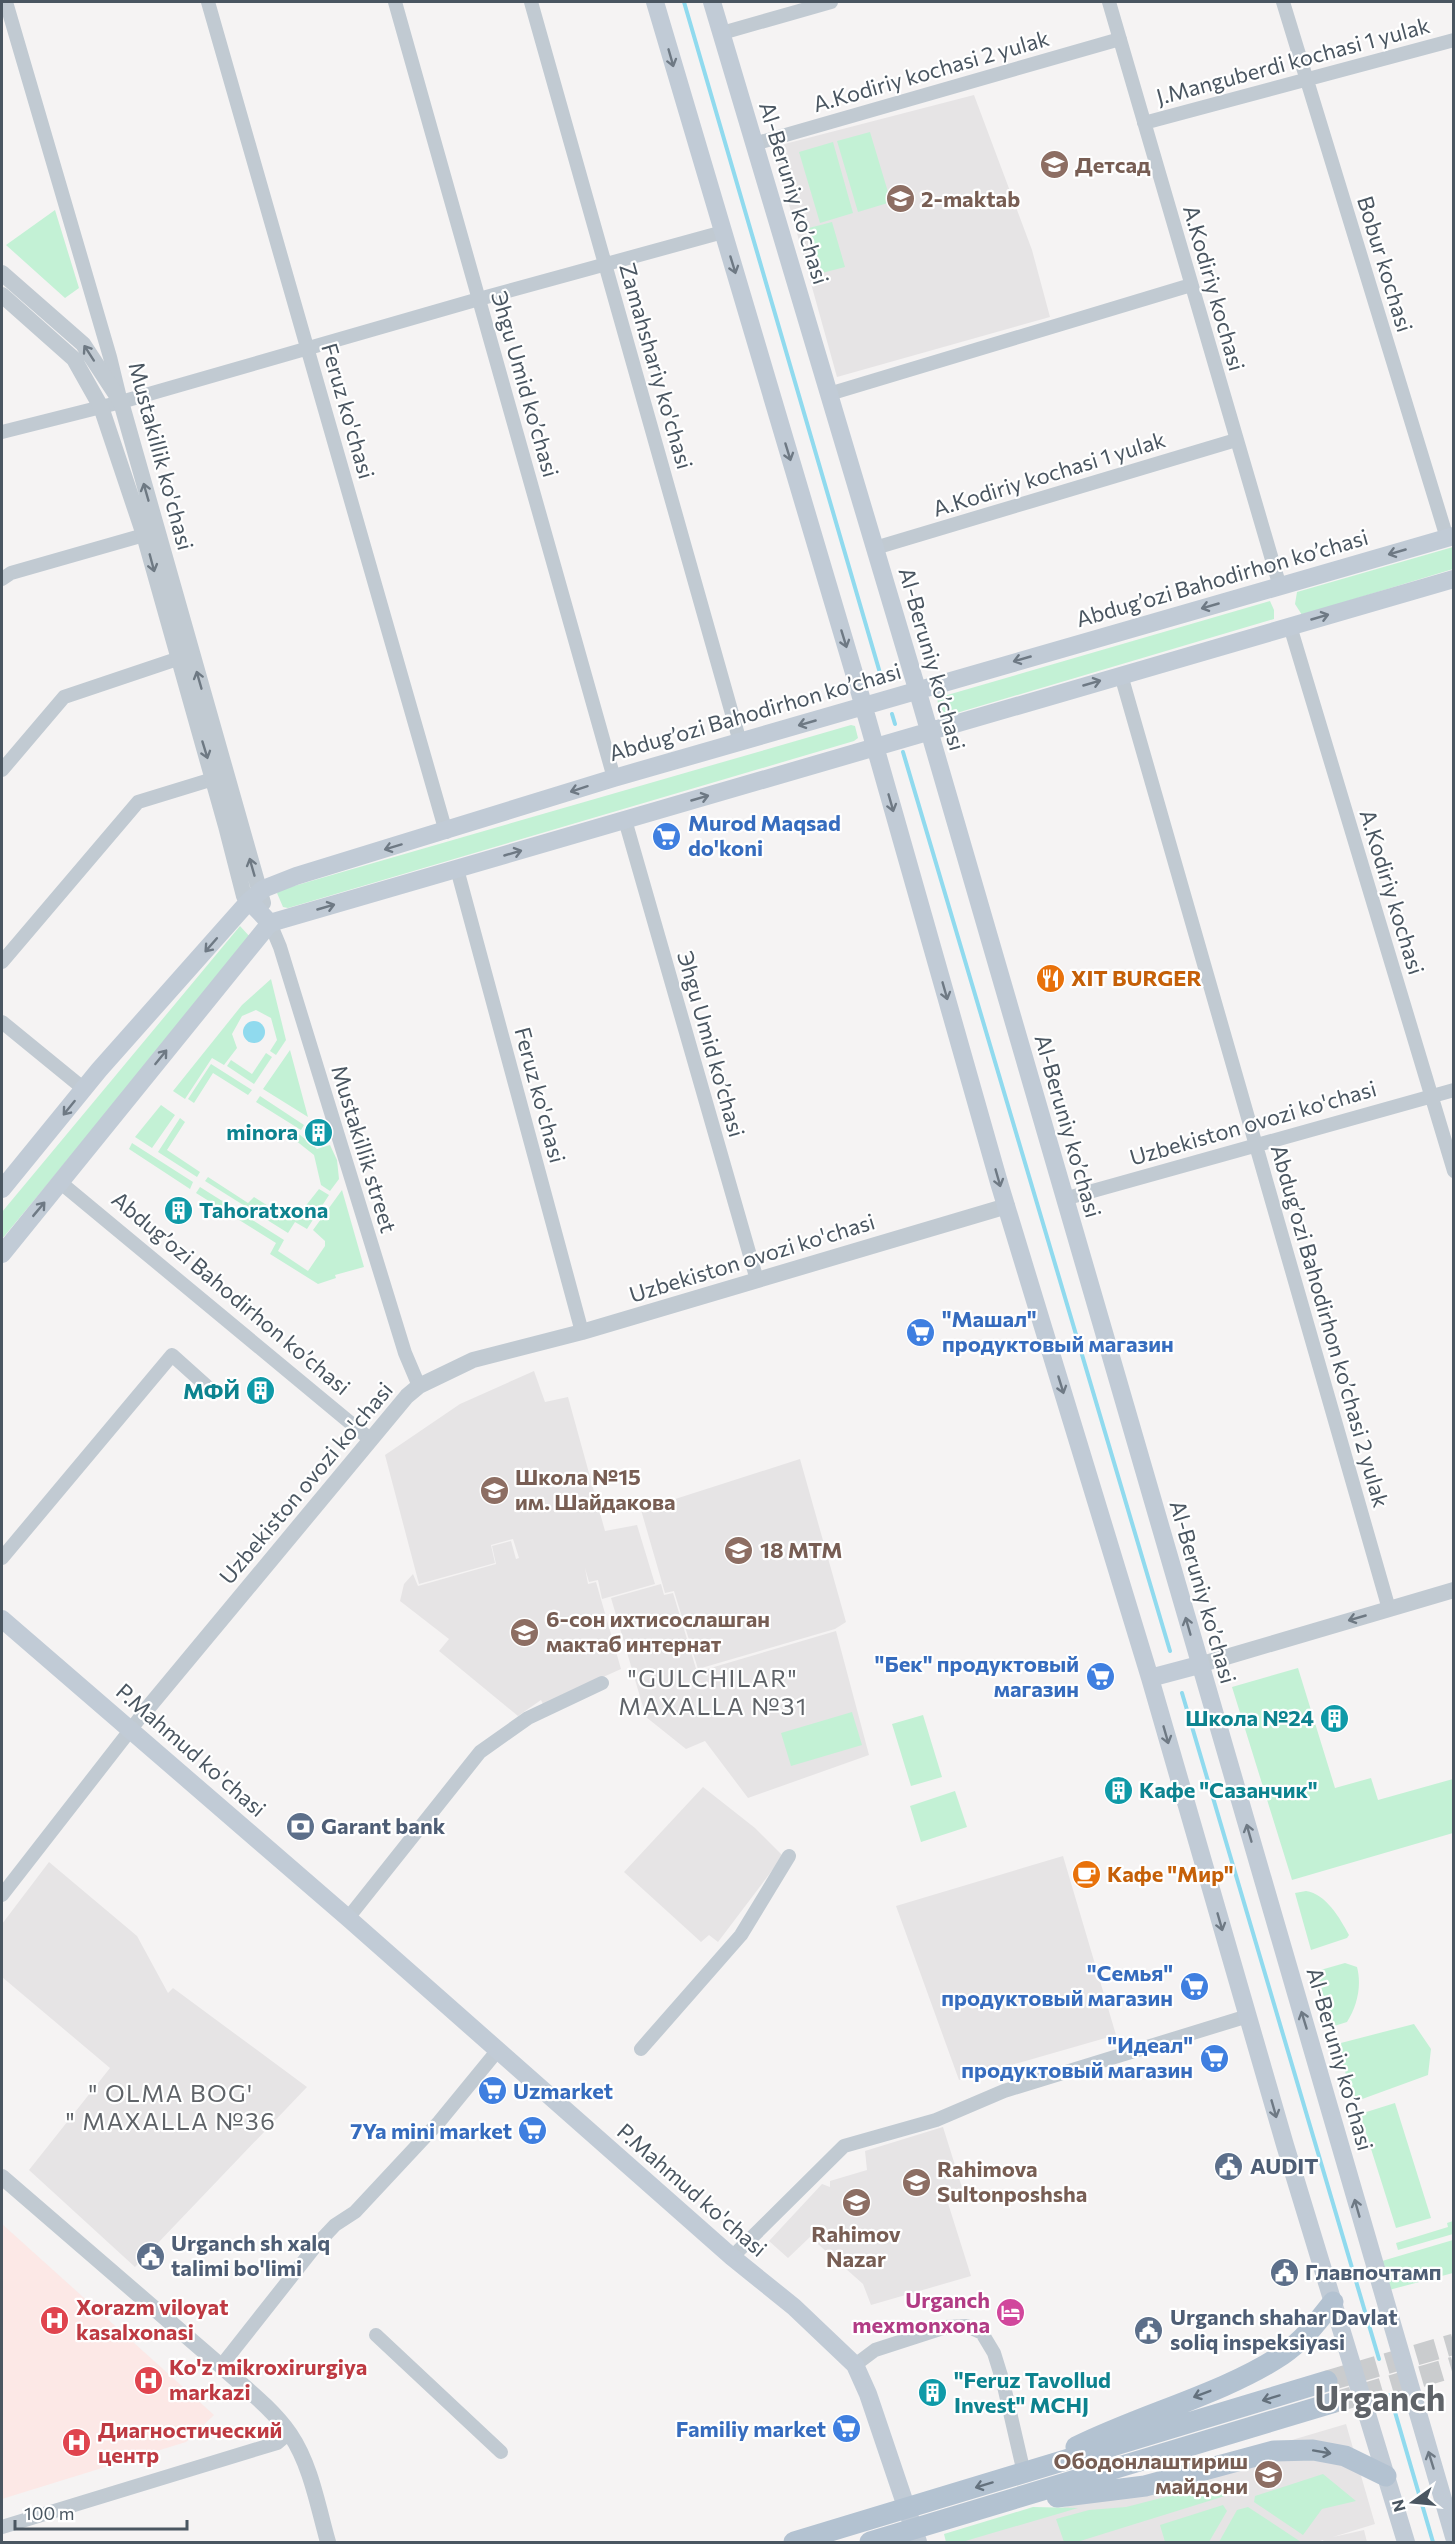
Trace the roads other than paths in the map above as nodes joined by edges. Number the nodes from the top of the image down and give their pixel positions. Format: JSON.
{"nodes":[{"id":1,"x":6,"y":2,"type":"edge"},
{"id":2,"x":208,"y":2,"type":"edge"},
{"id":3,"x":395,"y":2,"type":"edge"},
{"id":4,"x":531,"y":2,"type":"edge"},
{"id":5,"x":655,"y":2,"type":"edge"},
{"id":6,"x":712,"y":2,"type":"edge"},
{"id":7,"x":831,"y":2,"type":"edge"},
{"id":8,"x":1109,"y":2,"type":"edge"},
{"id":9,"x":1283,"y":2,"type":"edge"},
{"id":10,"x":722,"y":33,"type":"junction"},
{"id":11,"x":1120,"y":39,"type":"junction"},
{"id":12,"x":1454,"y":40,"type":"edge"},
{"id":13,"x":1306,"y":78,"type":"junction"},
{"id":14,"x":1144,"y":123,"type":"junction"},
{"id":15,"x":754,"y":144,"type":"junction"},
{"id":16,"x":723,"y":232,"type":"junction"},
{"id":17,"x":605,"y":264,"type":"junction"},
{"id":18,"x":2,"y":273,"type":"edge"},
{"id":19,"x":1191,"y":285,"type":"junction"},
{"id":20,"x":2,"y":295,"type":"edge"},
{"id":21,"x":479,"y":299,"type":"junction"},
{"id":22,"x":308,"y":347,"type":"junction"},
{"id":23,"x":829,"y":394,"type":"junction"},
{"id":24,"x":121,"y":402,"type":"junction"},
{"id":25,"x":101,"y":407,"type":"junction"},
{"id":26,"x":2,"y":432,"type":"edge"},
{"id":27,"x":1236,"y":440,"type":"junction"},
{"id":28,"x":144,"y":535,"type":"junction"},
{"id":29,"x":1450,"y":537,"type":"edge"},
{"id":30,"x":875,"y":548,"type":"junction"},
{"id":31,"x":2,"y":579,"type":"edge"},
{"id":32,"x":1454,"y":579,"type":"edge"},
{"id":33,"x":1280,"y":586,"type":"junction"},
{"id":34,"x":1290,"y":626,"type":"junction"},
{"id":35,"x":177,"y":659,"type":"junction"},
{"id":36,"x":1121,"y":675,"type":"junction"},
{"id":37,"x":917,"y":689,"type":"junction"},
{"id":38,"x":863,"y":706,"type":"junction"},
{"id":39,"x":929,"y":731,"type":"junction"},
{"id":40,"x":740,"y":742,"type":"junction"},
{"id":41,"x":875,"y":747,"type":"junction"},
{"id":42,"x":2,"y":770,"type":"edge"},
{"id":43,"x":614,"y":778,"type":"junction"},
{"id":44,"x":213,"y":779,"type":"junction"},
{"id":45,"x":625,"y":820,"type":"junction"},
{"id":46,"x":446,"y":832,"type":"junction"},
{"id":47,"x":457,"y":869,"type":"junction"},
{"id":48,"x":254,"y":896,"type":"junction"},
{"id":49,"x":270,"y":923,"type":"junction"},
{"id":50,"x":2,"y":962,"type":"edge"},
{"id":51,"x":2,"y":1022,"type":"edge"},
{"id":52,"x":84,"y":1089,"type":"junction"},
{"id":53,"x":1454,"y":1090,"type":"edge"},
{"id":54,"x":1431,"y":1096,"type":"junction"},
{"id":55,"x":1256,"y":1145,"type":"junction"},
{"id":56,"x":1454,"y":1171,"type":"edge"},
{"id":57,"x":61,"y":1183,"type":"junction"},
{"id":58,"x":2,"y":1189,"type":"edge"},
{"id":59,"x":1064,"y":1199,"type":"junction"},
{"id":60,"x":1007,"y":1206,"type":"junction"},
{"id":61,"x":2,"y":1254,"type":"edge"},
{"id":62,"x":757,"y":1280,"type":"junction"},
{"id":63,"x":582,"y":1332,"type":"junction"},
{"id":64,"x":419,"y":1386,"type":"junction"},
{"id":65,"x":211,"y":1390,"type":"dead end"},
{"id":66,"x":371,"y":1440,"type":"junction"},
{"id":67,"x":2,"y":1557,"type":"edge"},
{"id":68,"x":1454,"y":1590,"type":"edge"},
{"id":69,"x":1389,"y":1609,"type":"junction"},
{"id":70,"x":2,"y":1619,"type":"edge"},
{"id":71,"x":1199,"y":1665,"type":"junction"},
{"id":72,"x":1150,"y":1678,"type":"junction"},
{"id":73,"x":602,"y":1683,"type":"dead end"},
{"id":74,"x":142,"y":1715,"type":"joint"},
{"id":75,"x":130,"y":1730,"type":"junction"},
{"id":76,"x":789,"y":1856,"type":"dead end"},
{"id":77,"x":2,"y":1895,"type":"edge"},
{"id":78,"x":348,"y":1918,"type":"junction"},
{"id":79,"x":1248,"y":2016,"type":"junction"},
{"id":80,"x":640,"y":2049,"type":"dead end"},
{"id":81,"x":498,"y":2050,"type":"junction"},
{"id":82,"x":2,"y":2177,"type":"edge"},
{"id":83,"x":732,"y":2257,"type":"junction"},
{"id":84,"x":1333,"y":2302,"type":"junction"},
{"id":85,"x":376,"y":2335,"type":"dead end"},
{"id":86,"x":855,"y":2365,"type":"junction"},
{"id":87,"x":221,"y":2366,"type":"junction"},
{"id":88,"x":1327,"y":2381,"type":"tunnel mouth"},
{"id":89,"x":1332,"y":2403,"type":"tunnel mouth"},
{"id":90,"x":289,"y":2433,"type":"junction"},
{"id":91,"x":501,"y":2452,"type":"dead end"},
{"id":92,"x":1024,"y":2473,"type":"junction"},
{"id":93,"x":1386,"y":2476,"type":"junction"},
{"id":94,"x":905,"y":2499,"type":"junction"},
{"id":95,"x":996,"y":2505,"type":"junction"},
{"id":96,"x":2,"y":2527,"type":"edge"},
{"id":97,"x":916,"y":2536,"type":"edge"},
{"id":98,"x":1454,"y":2536,"type":"edge"},
{"id":99,"x":328,"y":2542,"type":"edge"},
{"id":100,"x":794,"y":2542,"type":"edge"},
{"id":101,"x":870,"y":2542,"type":"edge"},
{"id":102,"x":1406,"y":2542,"type":"edge"}],
"edges":[{"from":1,"to":24,"type":"street","name":"Mustakillik ko'chasi"},
{"from":2,"to":22,"type":"street","name":"Feruz ko'chasi"},
{"from":3,"to":21,"type":"street","name":"Эhgu Umid ko’chasi"},
{"from":4,"to":17,"type":"street","name":"Zamahshariy ko'chasi"},
{"from":5,"to":16,"type":"main road","one_way":true},
{"from":6,"to":10,"type":"main road","name":"Al-Beruniy ko’chasi"},
{"from":7,"to":10,"type":"street"},
{"from":8,"to":11,"type":"street","name":"A.Kodiriy kochasi"},
{"from":9,"to":13,"type":"street","name":"Bobur kochasi"},
{"from":10,"to":15,"type":"main road","name":"Al-Beruniy ko’chasi"},
{"from":11,"to":14,"type":"street","name":"A.Kodiriy kochasi"},
{"from":11,"to":15,"type":"street","name":"A.Kodiriy kochasi 2 yulak"},
{"from":12,"to":13,"type":"street","name":"J.Manguberdi kochasi 1 yulak"},
{"from":13,"to":14,"type":"street","name":"J.Manguberdi kochasi 1 yulak"},
{"from":13,"to":29,"type":"street","name":"Bobur kochasi"},
{"from":14,"to":19,"type":"street","name":"A.Kodiriy kochasi"},
{"from":15,"to":23,"type":"main road","name":"Al-Beruniy ko’chasi"},
{"from":16,"to":17,"type":"street"},
{"from":16,"to":38,"type":"main road","one_way":true},
{"from":17,"to":21,"type":"street"},
{"from":17,"to":40,"type":"street","name":"Zamahshariy ko'chasi"},
{"from":24,"to":18,"type":"street","one_way":true},
{"from":19,"to":23,"type":"street"},
{"from":19,"to":27,"type":"street","name":"A.Kodiriy kochasi"},
{"from":20,"to":25,"type":"street","name":"Mustakillik ko'chasi"},
{"from":21,"to":22,"type":"street"},
{"from":21,"to":43,"type":"street","name":"Эhgu Umid ko’chasi"},
{"from":22,"to":24,"type":"street"},
{"from":22,"to":46,"type":"street","name":"Feruz ko'chasi"},
{"from":23,"to":30,"type":"main road","name":"Al-Beruniy ko’chasi"},
{"from":24,"to":25,"type":"street"},
{"from":48,"to":24,"type":"street","name":"Mustakillik ko'chasi","one_way":true},
{"from":25,"to":26,"type":"street"},
{"from":25,"to":28,"type":"street","name":"Mustakillik ko'chasi"},
{"from":27,"to":30,"type":"street","name":"A.Kodiriy kochasi 1 yulak"},
{"from":27,"to":33,"type":"street","name":"A.Kodiriy kochasi"},
{"from":28,"to":31,"type":"street"},
{"from":28,"to":35,"type":"street","name":"Mustakillik ko'chasi","one_way":true},
{"from":29,"to":33,"type":"main road","name":"Abdug’ozi Bahodirhon ko’chasi","one_way":true},
{"from":30,"to":37,"type":"main road","name":"Al-Beruniy ko’chasi"},
{"from":34,"to":32,"type":"main road","one_way":true},
{"from":33,"to":37,"type":"main road","name":"Abdug’ozi Bahodirhon ko’chasi","one_way":true},
{"from":34,"to":36,"type":"main road"},
{"from":34,"to":54,"type":"street","name":"A.Kodiriy kochasi"},
{"from":35,"to":42,"type":"street"},
{"from":35,"to":44,"type":"street","name":"Mustakillik ko'chasi","one_way":true},
{"from":39,"to":36,"type":"main road","one_way":true},
{"from":36,"to":55,"type":"street","name":"Abdug’ozi Bahodirhon ko’chasi 2 yulak"},
{"from":37,"to":38,"type":"main road","name":"Abdug’ozi Bahodirhon ko’chasi"},
{"from":37,"to":39,"type":"main road","name":"Al-Beruniy ko’chasi"},
{"from":38,"to":40,"type":"main road","name":"Abdug’ozi Bahodirhon ko’chasi","one_way":true},
{"from":38,"to":41,"type":"main road"},
{"from":39,"to":41,"type":"main road"},
{"from":39,"to":59,"type":"main road","name":"Al-Beruniy ko’chasi"},
{"from":40,"to":43,"type":"main road","name":"Abdug’ozi Bahodirhon ko’chasi"},
{"from":45,"to":41,"type":"main road","one_way":true},
{"from":41,"to":60,"type":"main road","one_way":true},
{"from":43,"to":46,"type":"main road","name":"Abdug’ozi Bahodirhon ko’chasi","one_way":true},
{"from":44,"to":48,"type":"street","name":"Mustakillik ko'chasi"},
{"from":44,"to":50,"type":"street"},
{"from":47,"to":45,"type":"main road","one_way":true},
{"from":45,"to":62,"type":"street","name":"Эhgu Umid ko’chasi"},
{"from":46,"to":48,"type":"main road","name":"Abdug’ozi Bahodirhon ko’chasi","one_way":true},
{"from":49,"to":47,"type":"main road","one_way":true},
{"from":47,"to":63,"type":"street","name":"Feruz ko'chasi"},
{"from":48,"to":49,"type":"main road"},
{"from":48,"to":52,"type":"main road","name":"Abdug’ozi Bahodirhon ko’chasi","one_way":true},
{"from":57,"to":49,"type":"main road","one_way":true},
{"from":49,"to":64,"type":"street","name":"Mustakillik street"},
{"from":51,"to":52,"type":"street"},
{"from":52,"to":58,"type":"main road","name":"Abdug’ozi Bahodirhon ko’chasi","one_way":true},
{"from":53,"to":54,"type":"street","name":"Uzbekiston ovozi ko'chasi"},
{"from":54,"to":55,"type":"street","name":"Uzbekiston ovozi ko'chasi"},
{"from":54,"to":56,"type":"street","name":"A.Kodiriy kochasi"},
{"from":55,"to":59,"type":"street","name":"Uzbekiston ovozi ko'chasi"},
{"from":55,"to":69,"type":"street","name":"Abdug’ozi Bahodirhon ko’chasi 2 yulak"},
{"from":61,"to":57,"type":"main road","one_way":true},
{"from":57,"to":66,"type":"street","name":"Abdug’ozi Bahodirhon ko’chasi"},
{"from":71,"to":59,"type":"main road","name":"Al-Beruniy ko’chasi","one_way":true},
{"from":60,"to":62,"type":"street","name":"Uzbekiston ovozi ko'chasi"},
{"from":60,"to":72,"type":"main road","one_way":true},
{"from":62,"to":63,"type":"street","name":"Uzbekiston ovozi ko'chasi"},
{"from":63,"to":64,"type":"street","name":"Uzbekiston ovozi ko'chasi"},
{"from":64,"to":66,"type":"street","name":"Uzbekiston ovozi ko'chasi"},
{"from":65,"to":67,"type":"street"},
{"from":66,"to":74,"type":"street","name":"Uzbekiston ovozi ko'chasi"},
{"from":68,"to":69,"type":"street"},
{"from":69,"to":71,"type":"street","one_way":true},
{"from":70,"to":75,"type":"main road","name":"P.Mahmud ko'chasi"},
{"from":71,"to":72,"type":"main road"},
{"from":98,"to":71,"type":"main road","name":"Al-Beruniy ko’chasi","one_way":true},
{"from":72,"to":79,"type":"main road","one_way":true},
{"from":73,"to":78,"type":"street"},
{"from":74,"to":75,"type":"street","name":"Uzbekiston ovozi ko'chasi"},
{"from":75,"to":77,"type":"street","name":"Uzbekiston ovozi ko'chasi"},
{"from":75,"to":78,"type":"main road","name":"P.Mahmud ko'chasi"},
{"from":76,"to":80,"type":"street"},
{"from":78,"to":81,"type":"main road","name":"P.Mahmud ko'chasi"},
{"from":79,"to":83,"type":"street"},
{"from":79,"to":84,"type":"main road","one_way":true},
{"from":81,"to":83,"type":"main road","name":"P.Mahmud ko'chasi"},
{"from":81,"to":87,"type":"street"},
{"from":82,"to":87,"type":"street"},
{"from":83,"to":86,"type":"main road","name":"P.Mahmud ko'chasi"},
{"from":84,"to":92,"type":"main road","one_way":true},
{"from":84,"to":93,"type":"main road"},
{"from":85,"to":91,"type":"street"},
{"from":86,"to":92,"type":"street"},
{"from":86,"to":94,"type":"main road","name":"P.Mahmud ko'chasi"},
{"from":87,"to":90,"type":"street"},
{"from":88,"to":92,"type":"main road","one_way":true},
{"from":89,"to":95,"type":"main road"},
{"from":90,"to":96,"type":"street"},
{"from":90,"to":99,"type":"street"},
{"from":92,"to":94,"type":"main road","one_way":true},
{"from":95,"to":93,"type":"main road","one_way":true},
{"from":93,"to":102,"type":"main road"},
{"from":94,"to":97,"type":"main road","name":"P.Mahmud ko'chasi"},
{"from":94,"to":100,"type":"main road"},
{"from":95,"to":97,"type":"main road"},
{"from":97,"to":101,"type":"main road"}]}
